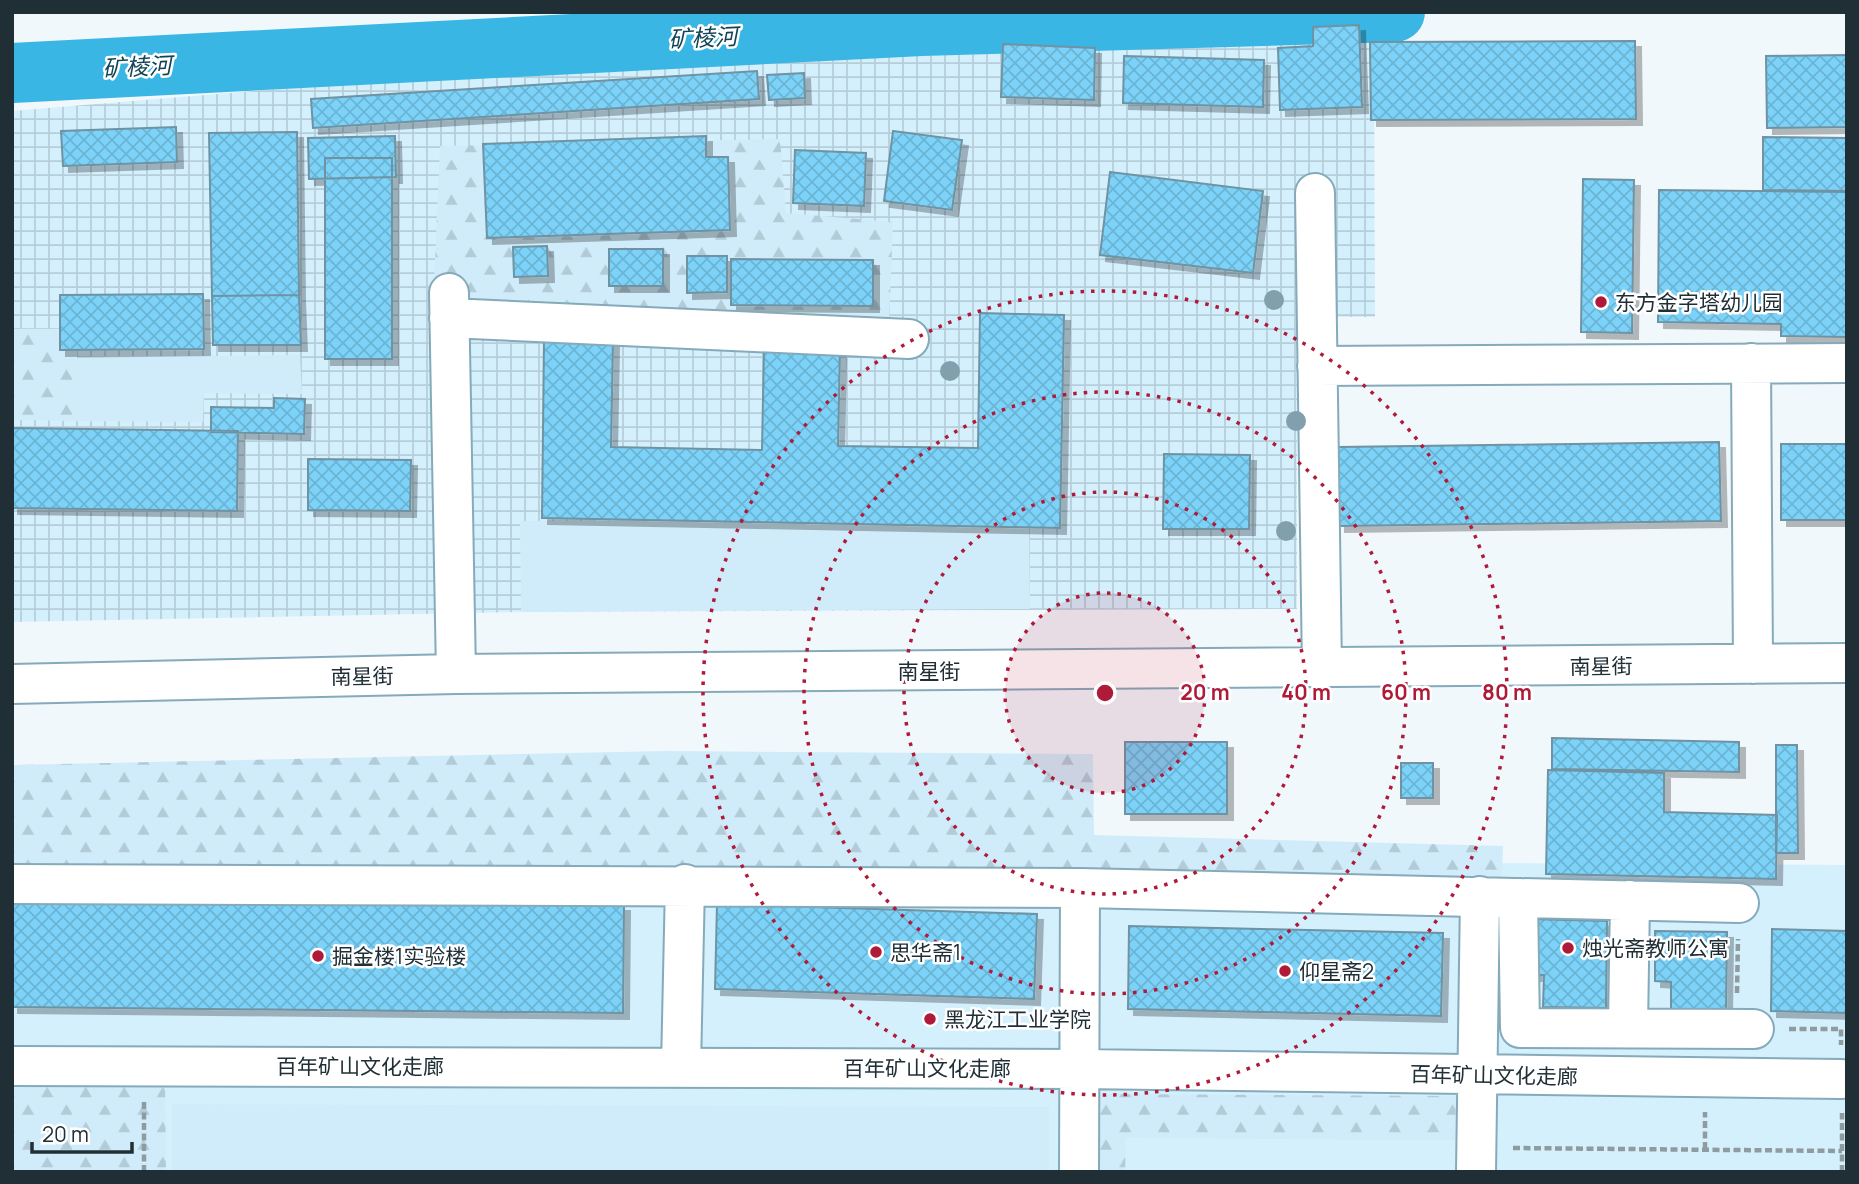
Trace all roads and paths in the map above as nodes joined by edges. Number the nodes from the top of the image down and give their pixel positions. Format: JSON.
{"nodes":[{"id":1,"x":1315,"y":193,"type":"dead end"},
{"id":2,"x":909,"y":340,"type":"dead end"},
{"id":3,"x":1751,"y":363,"type":"junction"},
{"id":4,"x":1847,"y":363,"type":"edge"},
{"id":5,"x":1317,"y":366,"type":"junction"},
{"id":6,"x":1847,"y":663,"type":"edge"},
{"id":7,"x":1753,"y":664,"type":"junction"},
{"id":8,"x":1322,"y":669,"type":"junction"},
{"id":9,"x":456,"y":674,"type":"junction"},
{"id":10,"x":12,"y":684,"type":"edge"},
{"id":11,"x":12,"y":884,"type":"edge"},
{"id":12,"x":685,"y":884,"type":"junction"},
{"id":13,"x":1080,"y":888,"type":"junction"},
{"id":14,"x":1480,"y":897,"type":"junction"},
{"id":15,"x":1518,"y":898,"type":"junction"},
{"id":16,"x":1630,"y":900,"type":"junction"},
{"id":17,"x":1739,"y":903,"type":"joint"},
{"id":18,"x":1629,"y":1028,"type":"junction"},
{"id":19,"x":1759,"y":1029,"type":"junction"},
{"id":20,"x":1841,"y":1029,"type":"dead end"},
{"id":21,"x":12,"y":1066,"type":"edge"},
{"id":22,"x":145,"y":1066,"type":"junction"},
{"id":23,"x":681,"y":1067,"type":"junction"},
{"id":24,"x":1080,"y":1069,"type":"junction"},
{"id":25,"x":1480,"y":1075,"type":"junction"},
{"id":26,"x":1842,"y":1079,"type":"dead end"},
{"id":27,"x":1705,"y":1120,"type":"dead end"},
{"id":28,"x":1842,"y":1121,"type":"dead end"},
{"id":29,"x":1705,"y":1149,"type":"junction"},
{"id":30,"x":1842,"y":1151,"type":"junction"},
{"id":31,"x":1476,"y":1160,"type":"edge"},
{"id":32,"x":144,"y":1172,"type":"edge"},
{"id":33,"x":1079,"y":1172,"type":"edge"},
{"id":34,"x":1842,"y":1172,"type":"edge"}],
"edges":[{"from":1,"to":5,"type":"street"},
{"from":2,"to":9,"type":"street"},
{"from":3,"to":4,"type":"street"},
{"from":3,"to":5,"type":"street"},
{"from":3,"to":7,"type":"street"},
{"from":5,"to":8,"type":"street"},
{"from":6,"to":7,"type":"street","name":"南星街"},
{"from":7,"to":8,"type":"street","name":"南星街"},
{"from":8,"to":9,"type":"street","name":"南星街"},
{"from":9,"to":10,"type":"street","name":"南星街"},
{"from":11,"to":12,"type":"street"},
{"from":12,"to":13,"type":"street"},
{"from":12,"to":23,"type":"street"},
{"from":13,"to":14,"type":"street"},
{"from":13,"to":24,"type":"street"},
{"from":14,"to":15,"type":"street"},
{"from":14,"to":25,"type":"street"},
{"from":15,"to":16,"type":"street"},
{"from":15,"to":18,"type":"street"},
{"from":16,"to":17,"type":"street"},
{"from":16,"to":18,"type":"street"},
{"from":17,"to":19,"type":"path"},
{"from":18,"to":19,"type":"street"},
{"from":19,"to":20,"type":"path"},
{"from":21,"to":22,"type":"street","name":"百年矿山文化走廊"},
{"from":22,"to":23,"type":"street","name":"百年矿山文化走廊"},
{"from":22,"to":32,"type":"path"},
{"from":23,"to":24,"type":"street","name":"百年矿山文化走廊"},
{"from":24,"to":25,"type":"street","name":"百年矿山文化走廊"},
{"from":24,"to":33,"type":"street"},
{"from":25,"to":26,"type":"street","name":"百年矿山文化走廊"},
{"from":25,"to":31,"type":"street"},
{"from":27,"to":29,"type":"path"},
{"from":28,"to":30,"type":"path"},
{"from":29,"to":30,"type":"path"},
{"from":29,"to":31,"type":"path"},
{"from":30,"to":34,"type":"path"}]}
